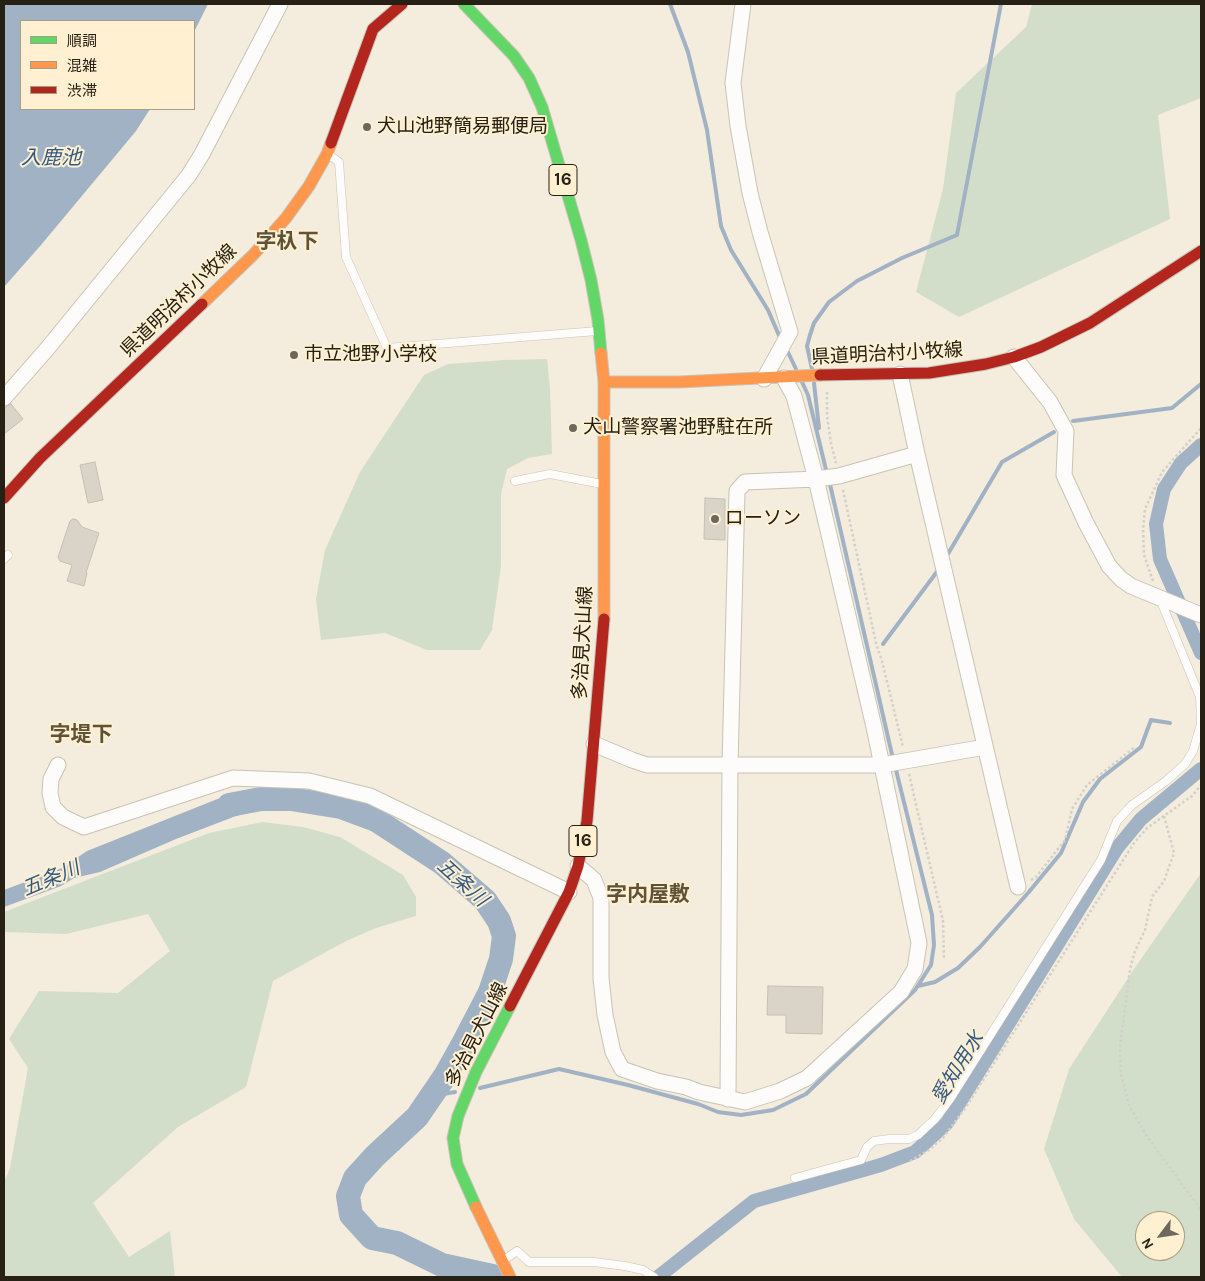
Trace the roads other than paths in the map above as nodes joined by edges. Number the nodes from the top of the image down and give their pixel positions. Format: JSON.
{"nodes":[{"id":1,"x":280,"y":4,"type":"edge"},
{"id":2,"x":402,"y":4,"type":"edge"},
{"id":3,"x":464,"y":4,"type":"edge"},
{"id":4,"x":743,"y":4,"type":"edge"},
{"id":5,"x":376,"y":12,"type":"dead end"},
{"id":6,"x":370,"y":35,"type":"junction"},
{"id":7,"x":327,"y":154,"type":"junction"},
{"id":8,"x":1201,"y":251,"type":"edge"},
{"id":9,"x":599,"y":331,"type":"junction"},
{"id":10,"x":1014,"y":357,"type":"junction"},
{"id":11,"x":900,"y":374,"type":"junction"},
{"id":12,"x":786,"y":378,"type":"junction"},
{"id":13,"x":764,"y":379,"type":"junction"},
{"id":14,"x":604,"y":382,"type":"junction"},
{"id":15,"x":4,"y":398,"type":"edge"},
{"id":16,"x":917,"y":454,"type":"junction"},
{"id":17,"x":818,"y":479,"type":"junction"},
{"id":18,"x":515,"y":481,"type":"dead end"},
{"id":19,"x":604,"y":484,"type":"junction"},
{"id":20,"x":4,"y":498,"type":"edge"},
{"id":21,"x":1163,"y":600,"type":"junction"},
{"id":22,"x":1199,"y":614,"type":"edge"},
{"id":23,"x":594,"y":744,"type":"junction"},
{"id":24,"x":985,"y":747,"type":"junction"},
{"id":25,"x":730,"y":764,"type":"junction"},
{"id":26,"x":58,"y":765,"type":"dead end"},
{"id":27,"x":884,"y":765,"type":"junction"},
{"id":28,"x":578,"y":866,"type":"junction"},
{"id":29,"x":1018,"y":887,"type":"road end"},
{"id":30,"x":569,"y":892,"type":"junction"},
{"id":31,"x":728,"y":1099,"type":"junction"},
{"id":32,"x":795,"y":1178,"type":"dead end"},
{"id":33,"x":502,"y":1261,"type":"junction"},
{"id":34,"x":510,"y":1277,"type":"edge"},
{"id":35,"x":654,"y":1277,"type":"edge"}],
"edges":[{"from":1,"to":15,"type":"street"},
{"from":2,"to":6,"type":"main road","name":"県道明治村小牧線"},
{"from":3,"to":9,"type":"main road","name":"多治見犬山線","number":"16"},
{"from":4,"to":13,"type":"street"},
{"from":5,"to":6,"type":"main road"},
{"from":6,"to":7,"type":"main road","name":"県道明治村小牧線"},
{"from":7,"to":9,"type":"lane"},
{"from":7,"to":20,"type":"main road","name":"県道明治村小牧線"},
{"from":8,"to":10,"type":"main road","name":"県道明治村小牧線"},
{"from":9,"to":14,"type":"main road","name":"多治見犬山線","number":"16"},
{"from":10,"to":11,"type":"main road","name":"県道明治村小牧線"},
{"from":10,"to":21,"type":"street"},
{"from":11,"to":12,"type":"main road","name":"県道明治村小牧線"},
{"from":11,"to":16,"type":"street"},
{"from":12,"to":13,"type":"main road","name":"県道明治村小牧線"},
{"from":12,"to":17,"type":"street"},
{"from":13,"to":14,"type":"main road","name":"県道明治村小牧線"},
{"from":14,"to":19,"type":"main road","name":"多治見犬山線","number":"16"},
{"from":16,"to":17,"type":"street"},
{"from":16,"to":24,"type":"street"},
{"from":17,"to":25,"type":"street"},
{"from":17,"to":27,"type":"street"},
{"from":18,"to":19,"type":"lane"},
{"from":19,"to":23,"type":"main road","name":"多治見犬山線","number":"16"},
{"from":21,"to":22,"type":"street"},
{"from":21,"to":32,"type":"lane"},
{"from":23,"to":25,"type":"street"},
{"from":23,"to":28,"type":"main road","name":"多治見犬山線","number":"16"},
{"from":24,"to":27,"type":"street"},
{"from":24,"to":29,"type":"street"},
{"from":25,"to":27,"type":"street"},
{"from":25,"to":31,"type":"street"},
{"from":26,"to":30,"type":"street"},
{"from":27,"to":31,"type":"street"},
{"from":28,"to":30,"type":"main road","name":"多治見犬山線","number":"16"},
{"from":28,"to":31,"type":"street"},
{"from":30,"to":33,"type":"main road","name":"多治見犬山線","number":"16"},
{"from":33,"to":34,"type":"main road","name":"多治見犬山線","number":"16"},
{"from":33,"to":35,"type":"lane"}]}
